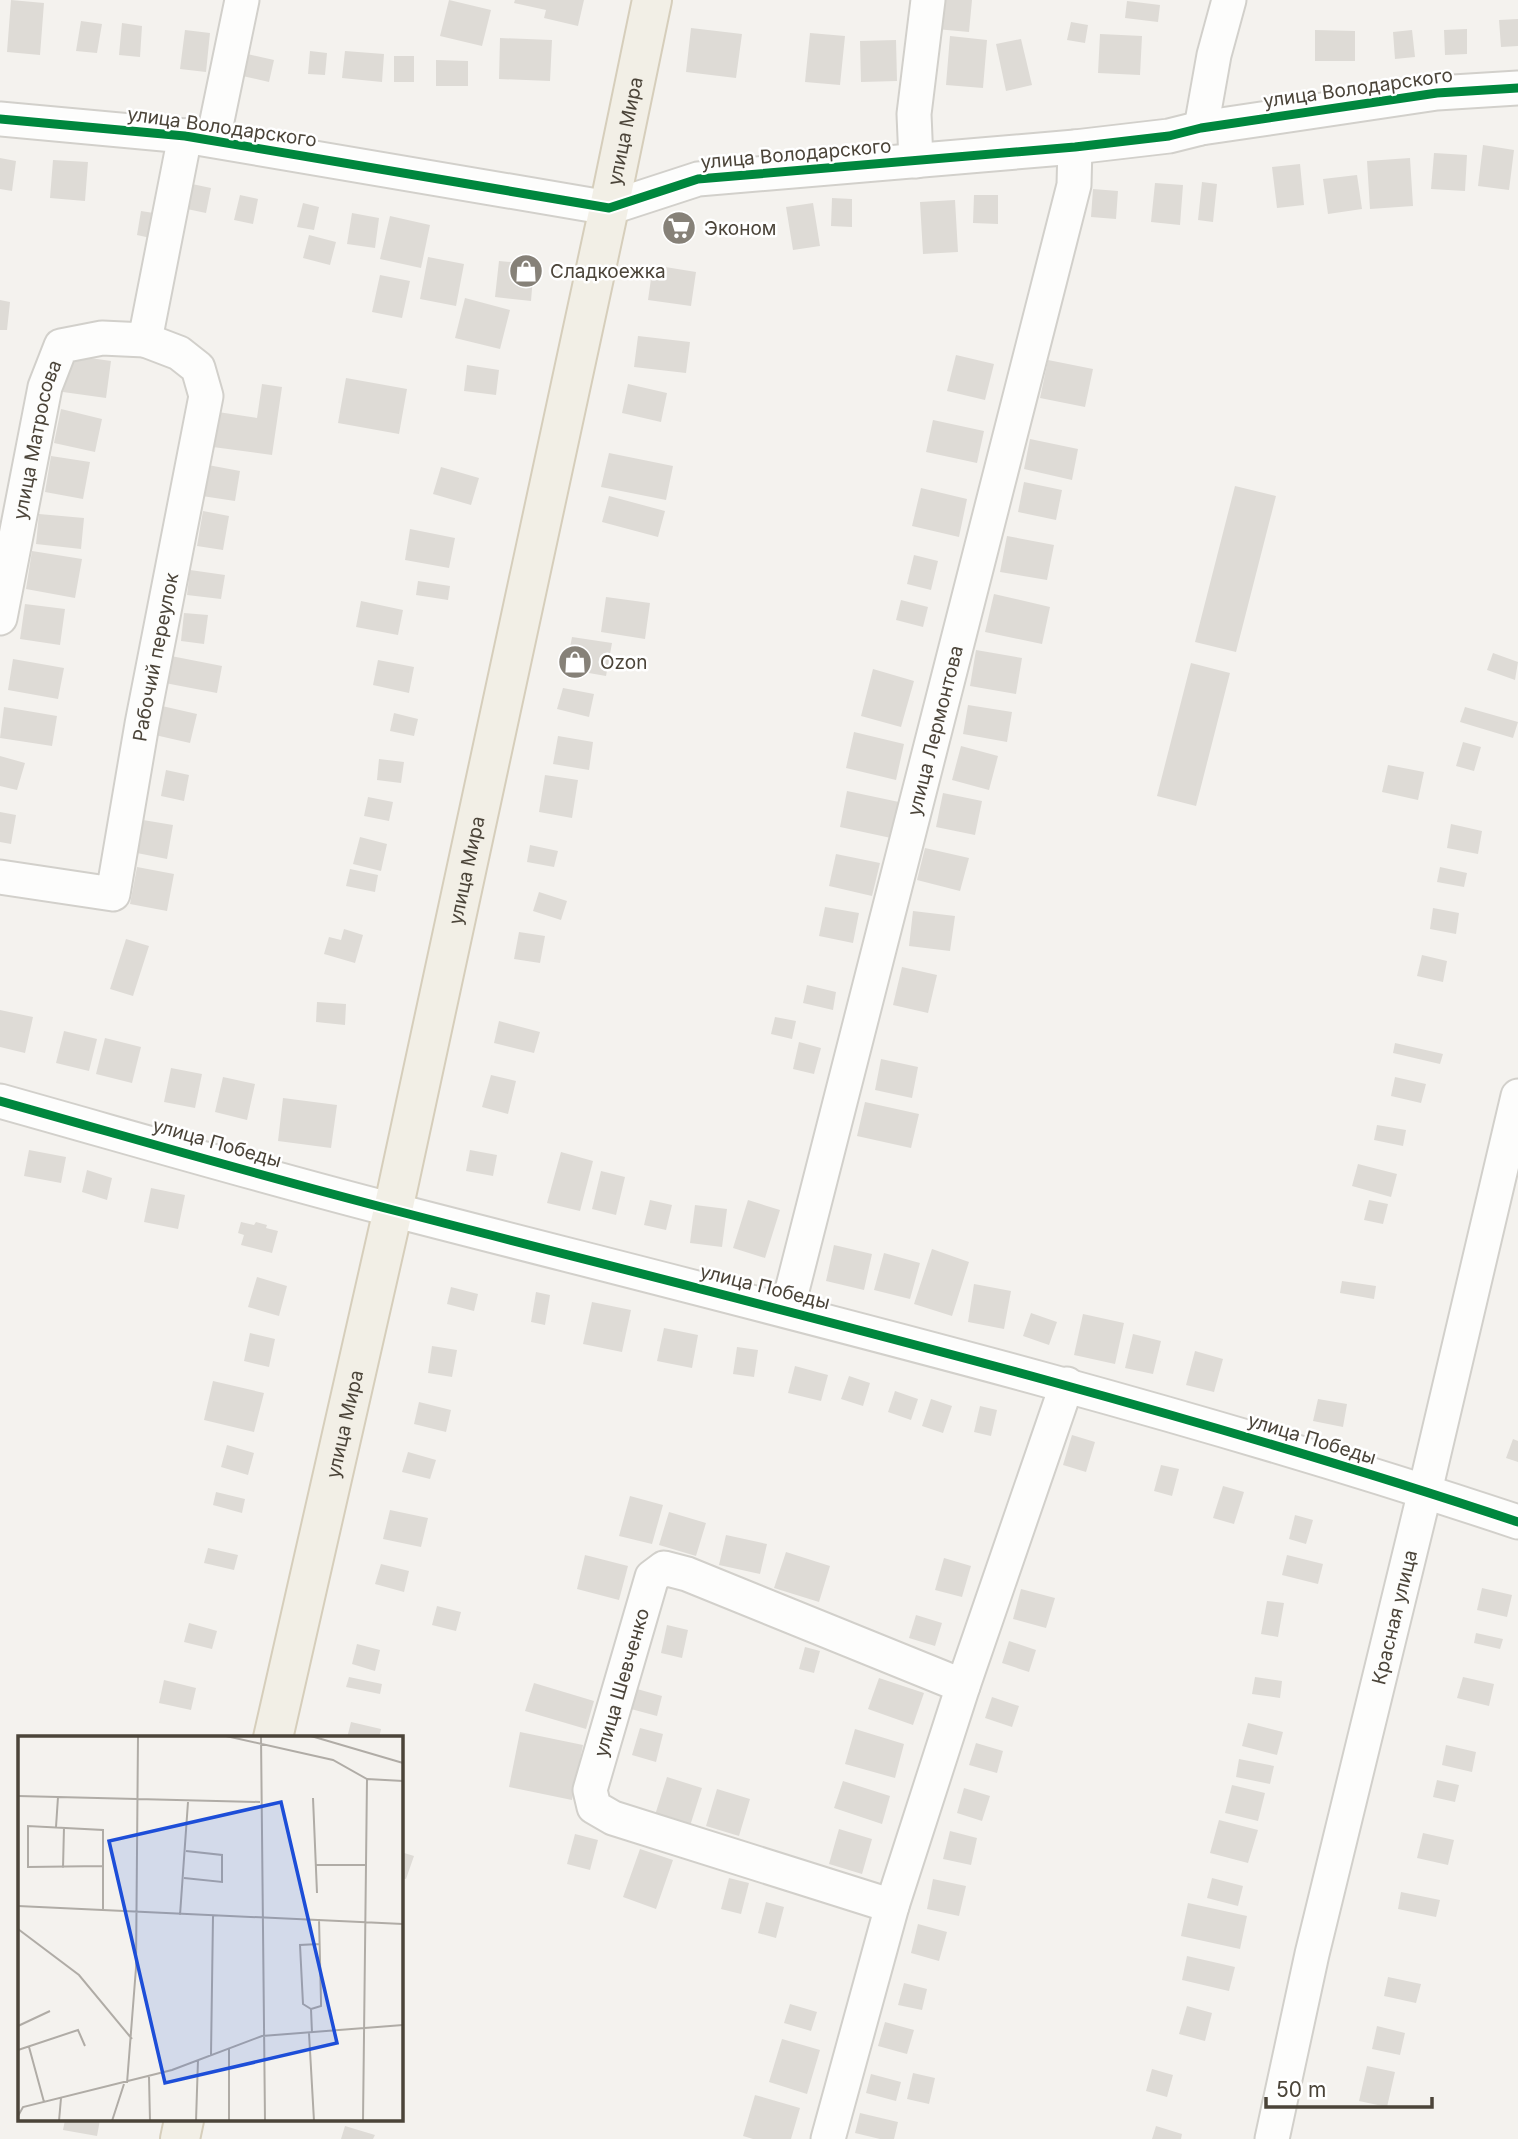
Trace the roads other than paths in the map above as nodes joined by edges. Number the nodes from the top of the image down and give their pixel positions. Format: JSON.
{"nodes":[{"id":1,"x":242,"y":0,"type":"edge"},
{"id":2,"x":652,"y":0,"type":"edge"},
{"id":3,"x":928,"y":0,"type":"edge"},
{"id":4,"x":1229,"y":0,"type":"edge"},
{"id":5,"x":1518,"y":88,"type":"edge"},
{"id":6,"x":0,"y":119,"type":"edge"},
{"id":7,"x":1201,"y":128,"type":"junction"},
{"id":8,"x":199,"y":138,"type":"junction"},
{"id":9,"x":1075,"y":147,"type":"junction"},
{"id":10,"x":916,"y":161,"type":"junction"},
{"id":11,"x":609,"y":208,"type":"junction"},
{"id":12,"x":145,"y":340,"type":"junction"},
{"id":13,"x":0,"y":618,"type":"edge"},
{"id":14,"x":0,"y":877,"type":"edge"},
{"id":15,"x":1518,"y":1096,"type":"edge"},
{"id":16,"x":0,"y":1101,"type":"edge"},
{"id":17,"x":393,"y":1210,"type":"junction"},
{"id":18,"x":787,"y":1310,"type":"junction"},
{"id":19,"x":1066,"y":1384,"type":"junction"},
{"id":20,"x":1425,"y":1491,"type":"junction"},
{"id":21,"x":1518,"y":1522,"type":"edge"},
{"id":22,"x":963,"y":1686,"type":"junction"},
{"id":23,"x":273,"y":1736,"type":"edge"},
{"id":24,"x":892,"y":1906,"type":"junction"},
{"id":25,"x":828,"y":2139,"type":"edge"},
{"id":26,"x":1272,"y":2139,"type":"edge"}],
"edges":[{"from":1,"to":8,"type":"street"},
{"from":2,"to":11,"type":"main road","name":"улица Мира"},
{"from":3,"to":10,"type":"street"},
{"from":4,"to":7,"type":"street"},
{"from":5,"to":7,"type":"street","name":"улица Володарского"},
{"from":6,"to":8,"type":"street","name":"улица Володарского"},
{"from":7,"to":9,"type":"street","name":"улица Володарского"},
{"from":8,"to":11,"type":"street","name":"улица Володарского"},
{"from":8,"to":12,"type":"street"},
{"from":9,"to":10,"type":"street","name":"улица Володарского"},
{"from":9,"to":18,"type":"street","name":"улица Лермонтова"},
{"from":10,"to":11,"type":"street","name":"улица Володарского"},
{"from":11,"to":17,"type":"main road","name":"улица Мира"},
{"from":12,"to":13,"type":"street","name":"улица Матросова"},
{"from":12,"to":14,"type":"street","name":"Рабочий переулок"},
{"from":15,"to":20,"type":"street","name":"Красная улица"},
{"from":16,"to":17,"type":"street","name":"улица Победы"},
{"from":17,"to":18,"type":"street","name":"улица Победы"},
{"from":17,"to":23,"type":"main road","name":"улица Мира"},
{"from":18,"to":19,"type":"street","name":"улица Победы"},
{"from":19,"to":20,"type":"street","name":"улица Победы"},
{"from":19,"to":22,"type":"street"},
{"from":20,"to":21,"type":"street","name":"улица Победы"},
{"from":20,"to":26,"type":"street","name":"Красная улица"},
{"from":22,"to":24,"type":"street"},
{"from":22,"to":24,"type":"street","name":"улица Шевченко"},
{"from":24,"to":25,"type":"street"}]}
